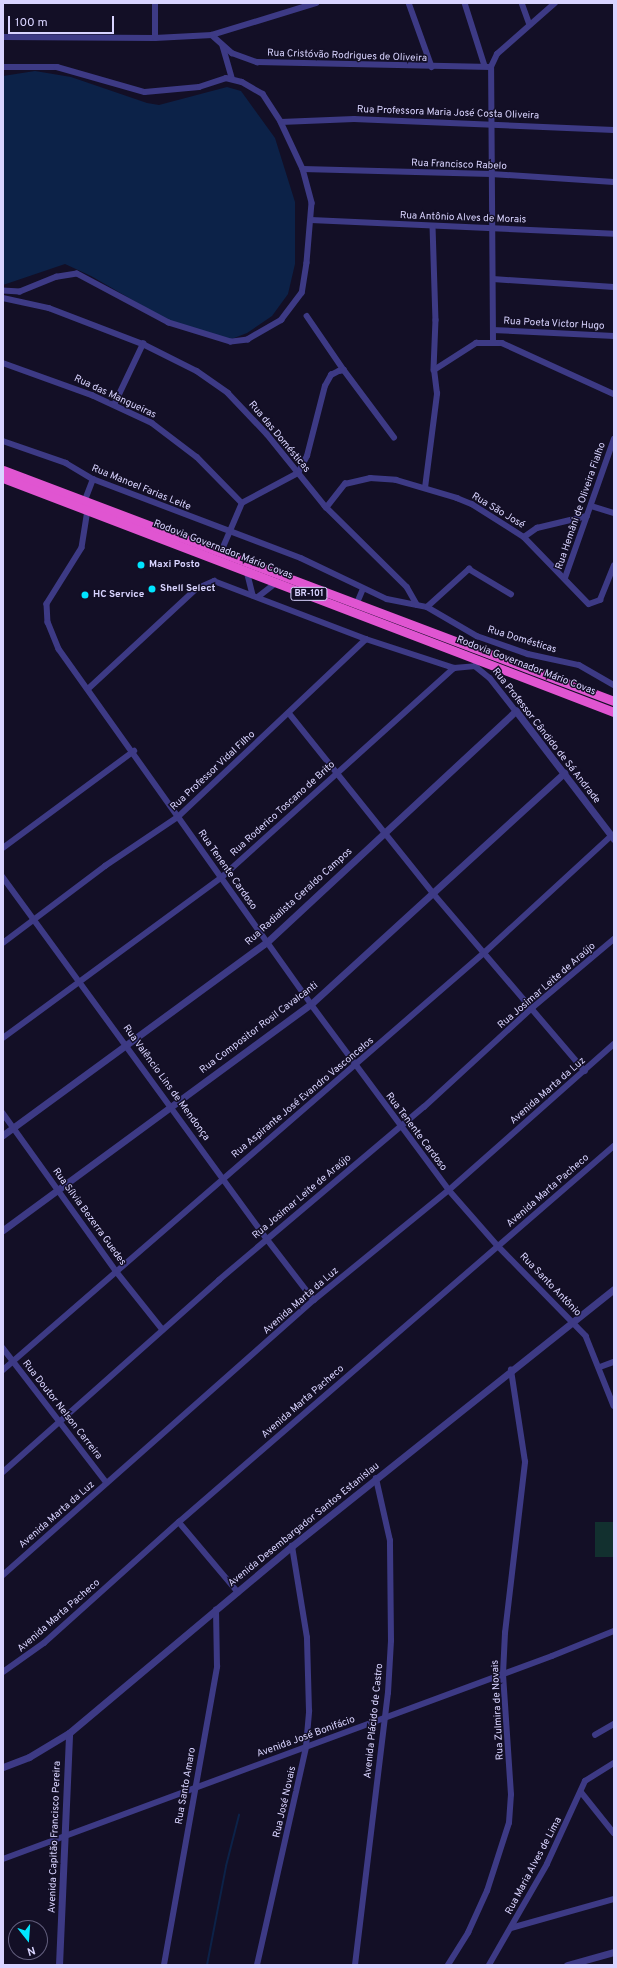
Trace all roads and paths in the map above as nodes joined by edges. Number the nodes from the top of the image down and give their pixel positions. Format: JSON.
{"nodes":[{"id":1,"x":155,"y":3,"type":"edge"},
{"id":2,"x":316,"y":3,"type":"edge"},
{"id":3,"x":409,"y":3,"type":"edge"},
{"id":4,"x":465,"y":3,"type":"edge"},
{"id":5,"x":522,"y":3,"type":"edge"},
{"id":6,"x":555,"y":3,"type":"edge"},
{"id":7,"x":530,"y":25,"type":"junction"},
{"id":8,"x":212,"y":35,"type":"junction"},
{"id":9,"x":3,"y":37,"type":"edge"},
{"id":10,"x":155,"y":38,"type":"junction"},
{"id":11,"x":223,"y":46,"type":"junction"},
{"id":12,"x":3,"y":67,"type":"edge"},
{"id":13,"x":432,"y":67,"type":"junction"},
{"id":14,"x":488,"y":67,"type":"junction"},
{"id":15,"x":232,"y":78,"type":"junction"},
{"id":16,"x":281,"y":122,"type":"junction"},
{"id":17,"x":491,"y":123,"type":"junction"},
{"id":18,"x":614,"y":130,"type":"edge"},
{"id":19,"x":303,"y":169,"type":"junction"},
{"id":20,"x":491,"y":174,"type":"junction"},
{"id":21,"x":614,"y":182,"type":"edge"},
{"id":22,"x":311,"y":220,"type":"junction"},
{"id":23,"x":433,"y":226,"type":"junction"},
{"id":24,"x":491,"y":228,"type":"junction"},
{"id":25,"x":614,"y":234,"type":"edge"},
{"id":26,"x":492,"y":279,"type":"junction"},
{"id":27,"x":614,"y":287,"type":"edge"},
{"id":28,"x":3,"y":291,"type":"edge"},
{"id":29,"x":3,"y":298,"type":"edge"},
{"id":30,"x":307,"y":316,"type":"dead end"},
{"id":31,"x":493,"y":330,"type":"junction"},
{"id":32,"x":614,"y":336,"type":"edge"},
{"id":33,"x":493,"y":341,"type":"junction"},
{"id":34,"x":143,"y":344,"type":"junction"},
{"id":35,"x":3,"y":363,"type":"edge"},
{"id":36,"x":344,"y":370,"type":"junction"},
{"id":37,"x":434,"y":370,"type":"junction"},
{"id":38,"x":614,"y":394,"type":"edge"},
{"id":39,"x":114,"y":405,"type":"junction"},
{"id":40,"x":394,"y":437,"type":"dead end"},
{"id":41,"x":614,"y":440,"type":"edge"},
{"id":42,"x":3,"y":441,"type":"edge"},
{"id":43,"x":3,"y":470,"type":"edge"},
{"id":44,"x":298,"y":473,"type":"junction"},
{"id":45,"x":3,"y":478,"type":"edge"},
{"id":46,"x":93,"y":479,"type":"junction"},
{"id":47,"x":425,"y":488,"type":"junction"},
{"id":48,"x":85,"y":500,"type":"junction"},
{"id":49,"x":242,"y":503,"type":"junction"},
{"id":50,"x":591,"y":506,"type":"junction"},
{"id":51,"x":326,"y":508,"type":"junction"},
{"id":52,"x":88,"y":510,"type":"junction"},
{"id":53,"x":614,"y":513,"type":"edge"},
{"id":54,"x":586,"y":516,"type":"junction"},
{"id":55,"x":228,"y":532,"type":"junction"},
{"id":56,"x":524,"y":537,"type":"junction"},
{"id":57,"x":221,"y":552,"type":"junction"},
{"id":58,"x":614,"y":566,"type":"edge"},
{"id":59,"x":247,"y":571,"type":"junction"},
{"id":60,"x":565,"y":578,"type":"junction"},
{"id":61,"x":277,"y":582,"type":"junction"},
{"id":62,"x":363,"y":589,"type":"junction"},
{"id":63,"x":511,"y":594,"type":"dead end"},
{"id":64,"x":255,"y":596,"type":"junction"},
{"id":65,"x":357,"y":603,"type":"junction"},
{"id":66,"x":417,"y":604,"type":"junction"},
{"id":67,"x":427,"y":607,"type":"junction"},
{"id":68,"x":366,"y":639,"type":"junction"},
{"id":69,"x":476,"y":662,"type":"junction"},
{"id":70,"x":454,"y":668,"type":"junction"},
{"id":71,"x":614,"y":685,"type":"edge"},
{"id":72,"x":88,"y":689,"type":"junction"},
{"id":73,"x":614,"y":701,"type":"edge"},
{"id":74,"x":516,"y":711,"type":"junction"},
{"id":75,"x":614,"y":712,"type":"edge"},
{"id":76,"x":289,"y":713,"type":"junction"},
{"id":77,"x":134,"y":752,"type":"junction"},
{"id":78,"x":336,"y":772,"type":"junction"},
{"id":79,"x":564,"y":773,"type":"junction"},
{"id":80,"x":179,"y":816,"type":"junction"},
{"id":81,"x":386,"y":832,"type":"junction"},
{"id":82,"x":612,"y":837,"type":"edge"},
{"id":83,"x":3,"y":848,"type":"edge"},
{"id":84,"x":3,"y":877,"type":"edge"},
{"id":85,"x":222,"y":877,"type":"junction"},
{"id":86,"x":433,"y":893,"type":"junction"},
{"id":87,"x":34,"y":920,"type":"junction"},
{"id":88,"x":614,"y":939,"type":"edge"},
{"id":89,"x":267,"y":942,"type":"junction"},
{"id":90,"x":3,"y":943,"type":"edge"},
{"id":91,"x":485,"y":952,"type":"junction"},
{"id":92,"x":78,"y":981,"type":"junction"},
{"id":93,"x":311,"y":1004,"type":"junction"},
{"id":94,"x":532,"y":1008,"type":"junction"},
{"id":95,"x":3,"y":1038,"type":"edge"},
{"id":96,"x":127,"y":1044,"type":"junction"},
{"id":97,"x":614,"y":1044,"type":"edge"},
{"id":98,"x":355,"y":1065,"type":"junction"},
{"id":99,"x":585,"y":1071,"type":"junction"},
{"id":100,"x":172,"y":1106,"type":"junction"},
{"id":101,"x":3,"y":1113,"type":"edge"},
{"id":102,"x":400,"y":1126,"type":"junction"},
{"id":103,"x":14,"y":1127,"type":"junction"},
{"id":104,"x":3,"y":1135,"type":"edge"},
{"id":105,"x":614,"y":1146,"type":"edge"},
{"id":106,"x":223,"y":1178,"type":"junction"},
{"id":107,"x":57,"y":1188,"type":"junction"},
{"id":108,"x":449,"y":1190,"type":"junction"},
{"id":109,"x":3,"y":1230,"type":"edge"},
{"id":110,"x":267,"y":1239,"type":"junction"},
{"id":111,"x":498,"y":1246,"type":"junction"},
{"id":112,"x":116,"y":1271,"type":"junction"},
{"id":113,"x":614,"y":1289,"type":"edge"},
{"id":114,"x":314,"y":1300,"type":"junction"},
{"id":115,"x":573,"y":1322,"type":"junction"},
{"id":116,"x":163,"y":1330,"type":"junction"},
{"id":117,"x":3,"y":1348,"type":"edge"},
{"id":118,"x":13,"y":1361,"type":"junction"},
{"id":119,"x":614,"y":1362,"type":"edge"},
{"id":120,"x":600,"y":1367,"type":"junction"},
{"id":121,"x":3,"y":1370,"type":"edge"},
{"id":122,"x":511,"y":1370,"type":"junction"},
{"id":123,"x":614,"y":1406,"type":"edge"},
{"id":124,"x":58,"y":1422,"type":"junction"},
{"id":125,"x":3,"y":1472,"type":"edge"},
{"id":126,"x":376,"y":1479,"type":"junction"},
{"id":127,"x":107,"y":1483,"type":"junction"},
{"id":128,"x":179,"y":1522,"type":"junction"},
{"id":129,"x":292,"y":1546,"type":"junction"},
{"id":130,"x":3,"y":1575,"type":"edge"},
{"id":131,"x":238,"y":1592,"type":"junction"},
{"id":132,"x":216,"y":1610,"type":"junction"},
{"id":133,"x":614,"y":1631,"type":"edge"},
{"id":134,"x":3,"y":1672,"type":"edge"},
{"id":135,"x":503,"y":1674,"type":"junction"},
{"id":136,"x":384,"y":1718,"type":"junction"},
{"id":137,"x":614,"y":1724,"type":"edge"},
{"id":138,"x":69,"y":1733,"type":"junction"},
{"id":139,"x":595,"y":1735,"type":"dead end"},
{"id":140,"x":306,"y":1747,"type":"junction"},
{"id":141,"x":614,"y":1763,"type":"edge"},
{"id":142,"x":3,"y":1767,"type":"edge"},
{"id":143,"x":195,"y":1787,"type":"junction"},
{"id":144,"x":582,"y":1793,"type":"junction"},
{"id":145,"x":614,"y":1833,"type":"edge"},
{"id":146,"x":66,"y":1835,"type":"junction"},
{"id":147,"x":3,"y":1859,"type":"edge"},
{"id":148,"x":614,"y":1899,"type":"edge"},
{"id":149,"x":511,"y":1928,"type":"junction"},
{"id":150,"x":614,"y":1952,"type":"edge"},
{"id":151,"x":59,"y":1965,"type":"edge"},
{"id":152,"x":164,"y":1965,"type":"edge"},
{"id":153,"x":257,"y":1965,"type":"edge"},
{"id":154,"x":355,"y":1965,"type":"edge"},
{"id":155,"x":448,"y":1965,"type":"edge"},
{"id":156,"x":489,"y":1965,"type":"edge"},
{"id":157,"x":567,"y":1965,"type":"edge"}],
"edges":[{"from":1,"to":10,"type":"street"},
{"from":2,"to":8,"type":"street"},
{"from":3,"to":13,"type":"street"},
{"from":4,"to":14,"type":"street"},
{"from":5,"to":7,"type":"street"},
{"from":6,"to":7,"type":"street"},
{"from":7,"to":14,"type":"street"},
{"from":8,"to":10,"type":"street"},
{"from":8,"to":11,"type":"street","name":"Rua Cristóvão Rodrigues de Oliveira"},
{"from":9,"to":10,"type":"street"},
{"from":11,"to":13,"type":"street","name":"Rua Cristóvão Rodrigues de Oliveira"},
{"from":11,"to":15,"type":"street"},
{"from":12,"to":15,"type":"street"},
{"from":13,"to":14,"type":"street","name":"Rua Cristóvão Rodrigues de Oliveira"},
{"from":14,"to":17,"type":"street"},
{"from":15,"to":16,"type":"street"},
{"from":16,"to":17,"type":"street","name":"Rua Professora Maria José Costa Oliveira"},
{"from":16,"to":19,"type":"street"},
{"from":17,"to":18,"type":"street","name":"Rua Professora Maria José Costa Oliveira"},
{"from":17,"to":20,"type":"street"},
{"from":19,"to":20,"type":"street","name":"Rua Francisco Rabelo"},
{"from":19,"to":22,"type":"street"},
{"from":20,"to":21,"type":"street","name":"Rua Francisco Rabelo"},
{"from":20,"to":24,"type":"street"},
{"from":22,"to":23,"type":"street","name":"Rua Antônio Alves de Morais"},
{"from":22,"to":28,"type":"street"},
{"from":23,"to":24,"type":"street","name":"Rua Antônio Alves de Morais"},
{"from":23,"to":37,"type":"street"},
{"from":24,"to":25,"type":"street","name":"Rua Antônio Alves de Morais"},
{"from":24,"to":26,"type":"street"},
{"from":26,"to":27,"type":"street"},
{"from":26,"to":31,"type":"street"},
{"from":29,"to":34,"type":"street","name":"Rua das Domésticas"},
{"from":30,"to":36,"type":"street"},
{"from":31,"to":32,"type":"street","name":"Rua Poeta Victor Hugo"},
{"from":31,"to":33,"type":"street"},
{"from":33,"to":37,"type":"street"},
{"from":33,"to":38,"type":"street"},
{"from":34,"to":39,"type":"street"},
{"from":34,"to":44,"type":"street","name":"Rua das Domésticas"},
{"from":35,"to":39,"type":"street","name":"Rua das Mangueiras"},
{"from":36,"to":40,"type":"street"},
{"from":36,"to":44,"type":"street"},
{"from":37,"to":47,"type":"street"},
{"from":39,"to":49,"type":"street","name":"Rua das Mangueiras"},
{"from":41,"to":50,"type":"street","name":"Rua Hemâni de Oliveira Fialho"},
{"from":42,"to":46,"type":"street","name":"Rua Manoel Farias Leite"},
{"from":43,"to":48,"type":"highway","name":"Rodovia Governador Mário Covas","number":"BR-101"},
{"from":44,"to":49,"type":"street"},
{"from":44,"to":51,"type":"street","name":"Rua das Domésticas"},
{"from":45,"to":52,"type":"highway","name":"Rodovia Governador Mário Covas","number":"BR-101"},
{"from":46,"to":48,"type":"street"},
{"from":46,"to":55,"type":"street","name":"Rua Manoel Farias Leite"},
{"from":47,"to":51,"type":"street","name":"Rua São José"},
{"from":47,"to":56,"type":"street","name":"Rua São José"},
{"from":48,"to":57,"type":"highway","name":"Rodovia Governador Mário Covas","number":"BR-101"},
{"from":49,"to":55,"type":"street"},
{"from":50,"to":53,"type":"street"},
{"from":50,"to":54,"type":"street","name":"Rua Hemâni de Oliveira Fialho"},
{"from":51,"to":66,"type":"street","name":"Rua das Domésticas"},
{"from":52,"to":59,"type":"highway","name":"Rodovia Governador Mário Covas","number":"BR-101"},
{"from":52,"to":72,"type":"street","name":"Rua Tenente Cardoso"},
{"from":54,"to":56,"type":"street"},
{"from":54,"to":60,"type":"street","name":"Rua Hemâni de Oliveira Fialho"},
{"from":55,"to":57,"type":"street"},
{"from":55,"to":62,"type":"street","name":"Rua Manoel Farias Leite"},
{"from":56,"to":60,"type":"street","name":"Rua São José"},
{"from":57,"to":65,"type":"highway","name":"Rodovia Governador Mário Covas","number":"BR-101"},
{"from":58,"to":60,"type":"street","name":"Rua São José"},
{"from":59,"to":61,"type":"highway","name":"Rodovia Governador Mário Covas","number":"BR-101"},
{"from":59,"to":64,"type":"street"},
{"from":61,"to":64,"type":"street"},
{"from":61,"to":69,"type":"highway","name":"Rodovia Governador Mário Covas","number":"BR-101"},
{"from":62,"to":65,"type":"street"},
{"from":62,"to":66,"type":"street","name":"Rua Manoel Farias Leite"},
{"from":63,"to":67,"type":"street"},
{"from":64,"to":68,"type":"street"},
{"from":64,"to":72,"type":"street"},
{"from":65,"to":73,"type":"highway","name":"Rodovia Governador Mário Covas","number":"BR-101"},
{"from":66,"to":67,"type":"street","name":"Rua Manoel Farias Leite"},
{"from":67,"to":71,"type":"street","name":"Rua Domésticas"},
{"from":68,"to":70,"type":"street"},
{"from":68,"to":76,"type":"street","name":"Rua Professor Vidal Filho"},
{"from":69,"to":70,"type":"street"},
{"from":69,"to":74,"type":"street","name":"Rua Professor Cândido de Sá Andrade"},
{"from":69,"to":75,"type":"highway","name":"Rodovia Governador Mário Covas","number":"BR-101"},
{"from":70,"to":78,"type":"street","name":"Rua Roderico Toscano de Brito"},
{"from":72,"to":77,"type":"street","name":"Rua Tenente Cardoso"},
{"from":74,"to":79,"type":"street","name":"Rua Professor Cândido de Sá Andrade"},
{"from":74,"to":81,"type":"street","name":"Rua Radialista Geraldo Campos"},
{"from":76,"to":78,"type":"street"},
{"from":76,"to":80,"type":"street","name":"Rua Professor Vidal Filho"},
{"from":77,"to":80,"type":"street","name":"Rua Tenente Cardoso"},
{"from":77,"to":83,"type":"street"},
{"from":78,"to":81,"type":"street"},
{"from":78,"to":85,"type":"street","name":"Rua Roderico Toscano de Brito"},
{"from":79,"to":82,"type":"street","name":"Rua Professor Cândido de Sá Andrade"},
{"from":79,"to":86,"type":"street","name":"Rua Compositor Rosil Cavalcanti"},
{"from":80,"to":85,"type":"street","name":"Rua Tenente Cardoso"},
{"from":80,"to":87,"type":"street","name":"Rua Professor Vidal Filho"},
{"from":81,"to":86,"type":"street"},
{"from":81,"to":89,"type":"street","name":"Rua Radialista Geraldo Campos"},
{"from":82,"to":91,"type":"street","name":"Rua Aspirante José Evandro Vasconcelos"},
{"from":84,"to":87,"type":"street","name":"Rua Valêncio Lins de Mendonça"},
{"from":85,"to":89,"type":"street","name":"Rua Tenente Cardoso"},
{"from":85,"to":92,"type":"street","name":"Rua Roderico Toscano de Brito"},
{"from":86,"to":91,"type":"street"},
{"from":86,"to":93,"type":"street","name":"Rua Compositor Rosil Cavalcanti"},
{"from":87,"to":90,"type":"street","name":"Rua Professor Vidal Filho"},
{"from":87,"to":92,"type":"street","name":"Rua Valêncio Lins de Mendonça"},
{"from":88,"to":94,"type":"street","name":"Rua Josimar Leite de Araújo"},
{"from":89,"to":93,"type":"street","name":"Rua Tenente Cardoso"},
{"from":89,"to":96,"type":"street","name":"Rua Radialista Geraldo Campos"},
{"from":91,"to":94,"type":"street"},
{"from":91,"to":98,"type":"street","name":"Rua Aspirante José Evandro Vasconcelos"},
{"from":92,"to":95,"type":"street","name":"Rua Roderico Toscano de Brito"},
{"from":92,"to":96,"type":"street","name":"Rua Valêncio Lins de Mendonça"},
{"from":93,"to":98,"type":"street","name":"Rua Tenente Cardoso"},
{"from":93,"to":100,"type":"street","name":"Rua Compositor Rosil Cavalcanti"},
{"from":94,"to":99,"type":"street"},
{"from":94,"to":102,"type":"street","name":"Rua Josimar Leite de Araújo"},
{"from":96,"to":100,"type":"street","name":"Rua Valêncio Lins de Mendonça"},
{"from":96,"to":103,"type":"street","name":"Rua Radialista Geraldo Campos"},
{"from":97,"to":99,"type":"street","name":"Avenida Marta da Luz"},
{"from":98,"to":102,"type":"street","name":"Rua Tenente Cardoso"},
{"from":98,"to":106,"type":"street","name":"Rua Aspirante José Evandro Vasconcelos"},
{"from":99,"to":108,"type":"street","name":"Avenida Marta da Luz"},
{"from":100,"to":106,"type":"street","name":"Rua Valêncio Lins de Mendonça"},
{"from":100,"to":107,"type":"street","name":"Rua Compositor Rosil Cavalcanti"},
{"from":101,"to":103,"type":"street","name":"Rua Sílvia Bezerra Guedes"},
{"from":102,"to":108,"type":"street","name":"Rua Tenente Cardoso"},
{"from":102,"to":110,"type":"street","name":"Rua Josimar Leite de Araújo"},
{"from":103,"to":104,"type":"street","name":"Rua Radialista Geraldo Campos"},
{"from":103,"to":107,"type":"street","name":"Rua Sílvia Bezerra Guedes"},
{"from":105,"to":111,"type":"street","name":"Avenida Marta Pacheco"},
{"from":106,"to":110,"type":"street","name":"Rua Valêncio Lins de Mendonça"},
{"from":106,"to":112,"type":"street","name":"Rua Aspirante José Evandro Vasconcelos"},
{"from":107,"to":109,"type":"street","name":"Rua Compositor Rosil Cavalcanti"},
{"from":107,"to":112,"type":"street","name":"Rua Sílvia Bezerra Guedes"},
{"from":108,"to":111,"type":"street","name":"Rua Santo Antônio"},
{"from":108,"to":114,"type":"street","name":"Avenida Marta da Luz"},
{"from":110,"to":114,"type":"street","name":"Rua Valêncio Lins de Mendonça"},
{"from":110,"to":116,"type":"street","name":"Rua Josimar Leite de Araújo"},
{"from":111,"to":115,"type":"street","name":"Rua Santo Antônio"},
{"from":111,"to":128,"type":"street","name":"Avenida Marta Pacheco"},
{"from":112,"to":116,"type":"street","name":"Rua Sílvia Bezerra Guedes"},
{"from":112,"to":118,"type":"street","name":"Rua Aspirante José Evandro Vasconcelos"},
{"from":113,"to":115,"type":"street","name":"Avenida Desembargador Santos Estanislau"},
{"from":114,"to":127,"type":"street","name":"Avenida Marta da Luz"},
{"from":115,"to":120,"type":"street","name":"Rua Santo Antônio"},
{"from":115,"to":122,"type":"street","name":"Avenida Desembargador Santos Estanislau"},
{"from":116,"to":124,"type":"street","name":"Rua Josimar Leite de Araújo"},
{"from":117,"to":118,"type":"street","name":"Rua Doutor Nelson Carreira"},
{"from":118,"to":121,"type":"street","name":"Rua Aspirante José Evandro Vasconcelos"},
{"from":118,"to":124,"type":"street","name":"Rua Doutor Nelson Carreira"},
{"from":119,"to":120,"type":"street"},
{"from":120,"to":123,"type":"street","name":"Rua Santo Antônio"},
{"from":122,"to":126,"type":"street","name":"Avenida Desembargador Santos Estanislau"},
{"from":122,"to":135,"type":"street","name":"Rua Zulmira de Novais"},
{"from":124,"to":125,"type":"street","name":"Rua Josimar Leite de Araújo"},
{"from":124,"to":127,"type":"street","name":"Rua Doutor Nelson Carreira"},
{"from":126,"to":129,"type":"street","name":"Avenida Desembargador Santos Estanislau"},
{"from":126,"to":136,"type":"street","name":"Avenida Plácido de Castro"},
{"from":127,"to":130,"type":"street","name":"Avenida Marta da Luz"},
{"from":128,"to":131,"type":"street"},
{"from":128,"to":134,"type":"street","name":"Avenida Marta Pacheco"},
{"from":129,"to":131,"type":"street","name":"Avenida Desembargador Santos Estanislau"},
{"from":129,"to":140,"type":"street","name":"Rua José Novais"},
{"from":131,"to":132,"type":"street","name":"Avenida Desembargador Santos Estanislau"},
{"from":132,"to":138,"type":"street","name":"Avenida Desembargador Santos Estanislau"},
{"from":132,"to":143,"type":"street","name":"Rua Santo Amaro"},
{"from":133,"to":135,"type":"street","name":"Avenida José Bonifácio"},
{"from":135,"to":136,"type":"street","name":"Avenida José Bonifácio"},
{"from":135,"to":155,"type":"street","name":"Rua Zulmira de Novais"},
{"from":136,"to":140,"type":"street","name":"Avenida José Bonifácio"},
{"from":136,"to":154,"type":"street","name":"Avenida Plácido de Castro"},
{"from":137,"to":139,"type":"street"},
{"from":138,"to":142,"type":"street","name":"Avenida Desembargador Santos Estanislau"},
{"from":138,"to":146,"type":"street","name":"Avenida Capitão Francisco Pereira"},
{"from":140,"to":143,"type":"street","name":"Avenida José Bonifácio"},
{"from":140,"to":153,"type":"street","name":"Rua José Novais"},
{"from":141,"to":144,"type":"street","name":"Rua Maria Alves de Lima"},
{"from":143,"to":146,"type":"street","name":"Avenida José Bonifácio"},
{"from":143,"to":152,"type":"street","name":"Rua Santo Amaro"},
{"from":144,"to":145,"type":"street"},
{"from":144,"to":149,"type":"street","name":"Rua Maria Alves de Lima"},
{"from":146,"to":147,"type":"street","name":"Avenida José Bonifácio"},
{"from":146,"to":151,"type":"street","name":"Avenida Capitão Francisco Pereira"},
{"from":148,"to":149,"type":"street"},
{"from":149,"to":156,"type":"street","name":"Rua Maria Alves de Lima"},
{"from":150,"to":157,"type":"street"}]}
